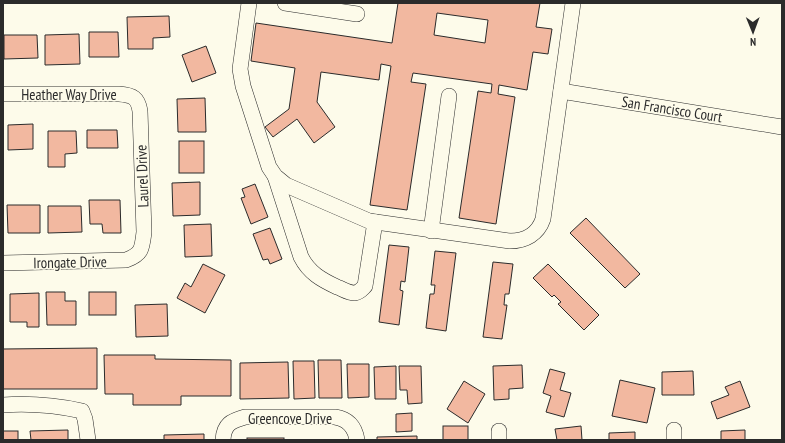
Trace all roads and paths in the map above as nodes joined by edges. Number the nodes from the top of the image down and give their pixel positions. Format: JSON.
{"nodes":[{"id":1,"x":249,"y":3,"type":"edge"},
{"id":2,"x":285,"y":3,"type":"edge"},
{"id":3,"x":573,"y":3,"type":"edge"},
{"id":4,"x":357,"y":14,"type":"dead end"},
{"id":5,"x":561,"y":91,"type":"junction"},
{"id":6,"x":3,"y":94,"type":"edge"},
{"id":7,"x":448,"y":96,"type":"dead end"},
{"id":8,"x":134,"y":97,"type":"joint"},
{"id":9,"x":782,"y":128,"type":"edge"},
{"id":10,"x":275,"y":176,"type":"junction"},
{"id":11,"x":375,"y":222,"type":"junction"},
{"id":12,"x":431,"y":231,"type":"junction"},
{"id":13,"x":137,"y":256,"type":"joint"},
{"id":14,"x":3,"y":263,"type":"edge"},
{"id":15,"x":3,"y":405,"type":"edge"},
{"id":16,"x":88,"y":440,"type":"edge"},
{"id":17,"x":223,"y":440,"type":"edge"},
{"id":18,"x":357,"y":440,"type":"edge"}],
"edges":[{"from":1,"to":10,"type":"street"},
{"from":2,"to":4,"type":"street"},
{"from":3,"to":5,"type":"street"},
{"from":5,"to":9,"type":"street","name":"San Francisco Court"},
{"from":5,"to":12,"type":"street"},
{"from":6,"to":8,"type":"street","name":"Heather Way Drive"},
{"from":7,"to":12,"type":"street"},
{"from":8,"to":13,"type":"street","name":"Laurel Drive"},
{"from":10,"to":11,"type":"street"},
{"from":10,"to":11,"type":"street"},
{"from":11,"to":12,"type":"street"},
{"from":13,"to":14,"type":"street","name":"Irongate Drive"},
{"from":15,"to":16,"type":"street"},
{"from":17,"to":18,"type":"street","name":"Greencove Drive"}]}
